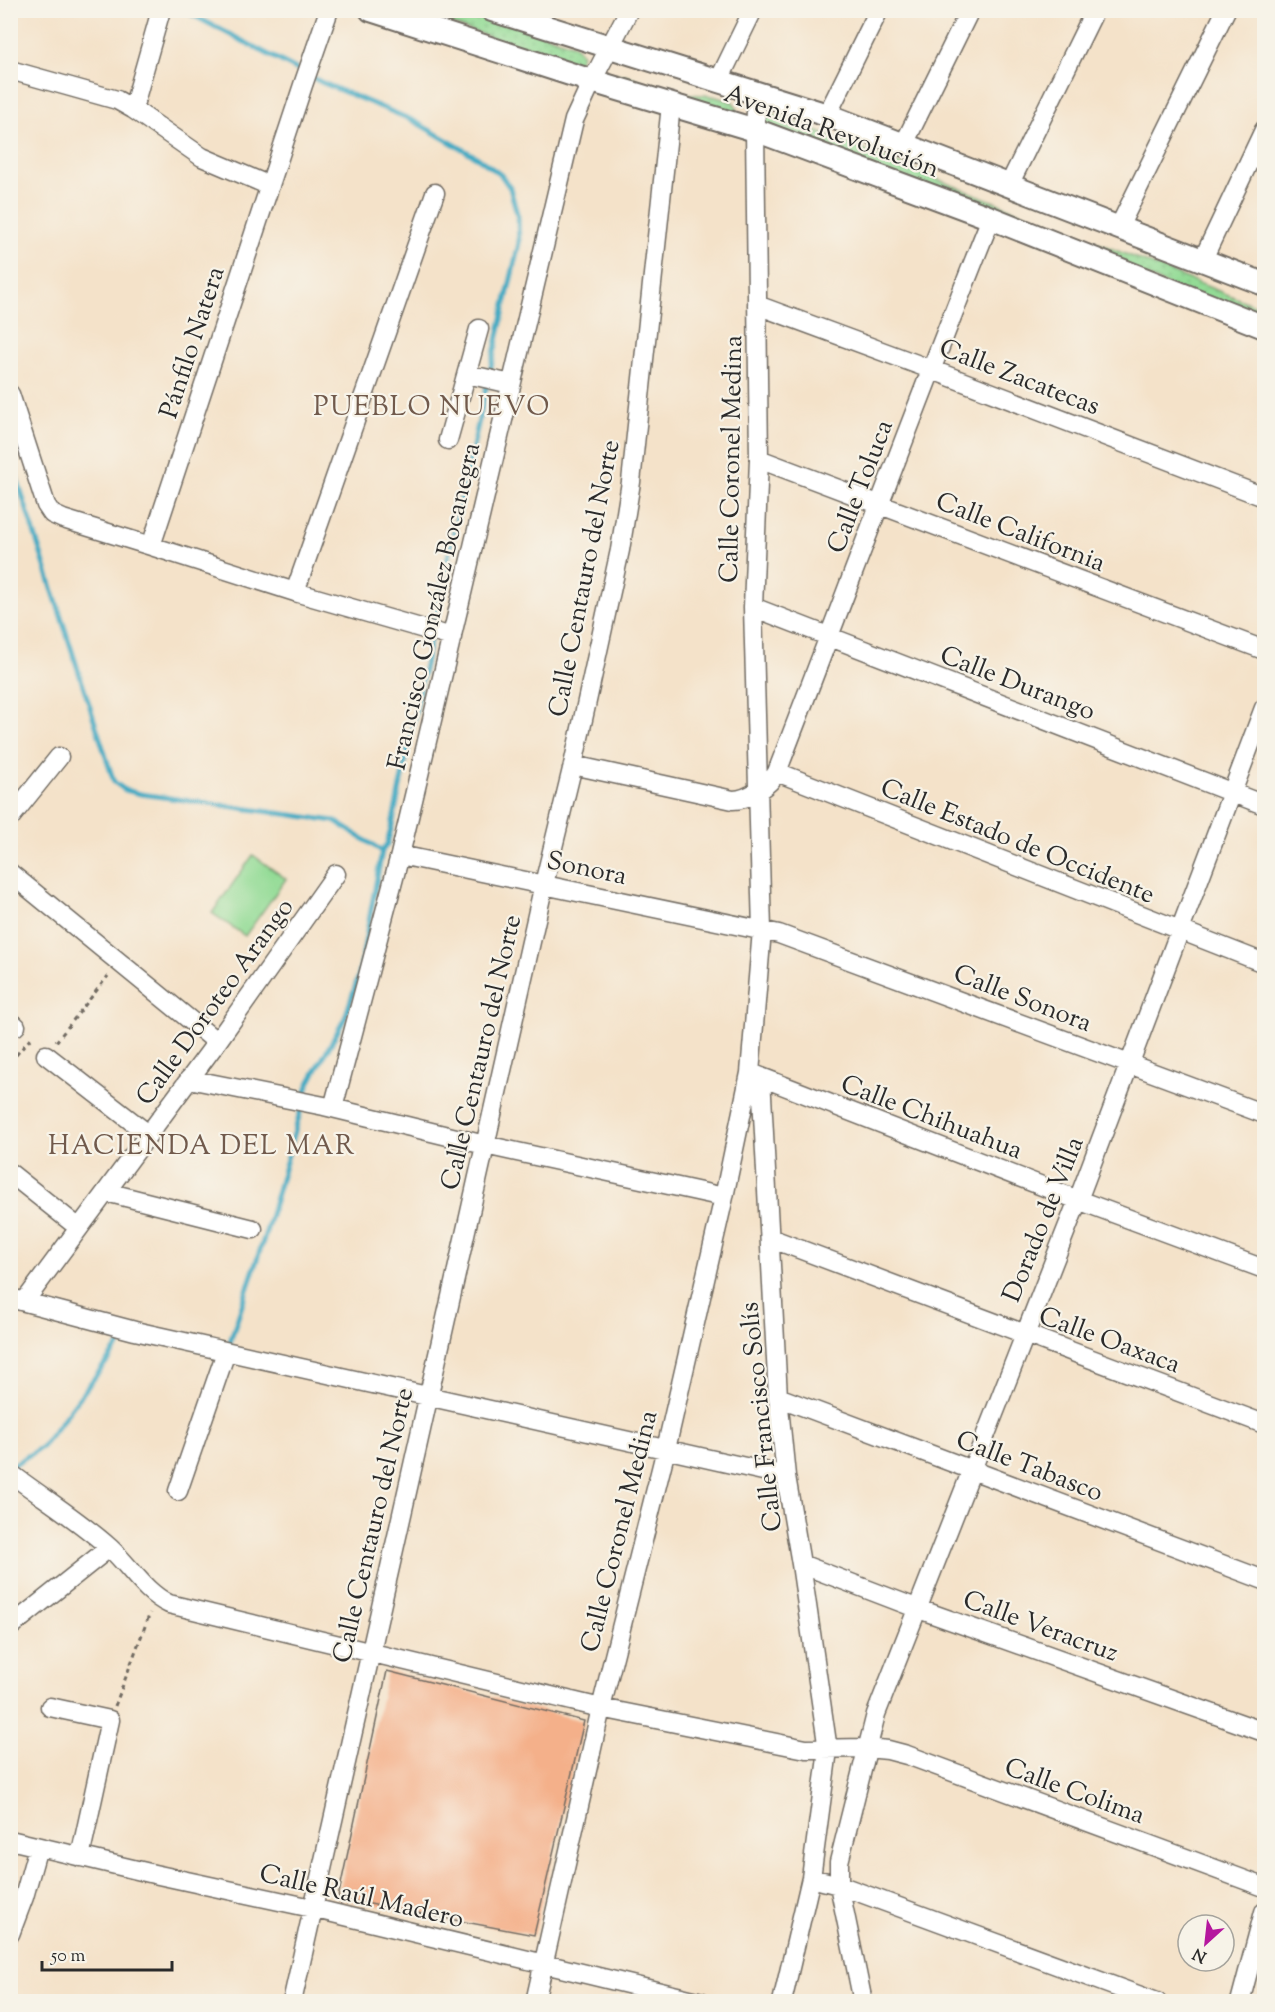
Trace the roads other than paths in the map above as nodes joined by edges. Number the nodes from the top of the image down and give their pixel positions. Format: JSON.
{"nodes":[{"id":1,"x":161,"y":10,"type":"edge"},
{"id":2,"x":329,"y":10,"type":"edge"},
{"id":3,"x":371,"y":10,"type":"edge"},
{"id":4,"x":629,"y":10,"type":"edge"},
{"id":5,"x":753,"y":10,"type":"edge"},
{"id":6,"x":879,"y":10,"type":"edge"},
{"id":7,"x":970,"y":10,"type":"edge"},
{"id":8,"x":1095,"y":10,"type":"edge"},
{"id":9,"x":1227,"y":10,"type":"edge"},
{"id":10,"x":498,"y":12,"type":"edge"},
{"id":11,"x":610,"y":48,"type":"junction"},
{"id":12,"x":10,"y":70,"type":"edge"},
{"id":13,"x":719,"y":80,"type":"junction"},
{"id":14,"x":592,"y":81,"type":"junction"},
{"id":15,"x":757,"y":92,"type":"junction"},
{"id":16,"x":671,"y":105,"type":"junction"},
{"id":17,"x":133,"y":109,"type":"junction"},
{"id":18,"x":827,"y":115,"type":"junction"},
{"id":19,"x":755,"y":130,"type":"junction"},
{"id":20,"x":1264,"y":130,"type":"edge"},
{"id":21,"x":904,"y":144,"type":"junction"},
{"id":22,"x":1009,"y":185,"type":"junction"},
{"id":23,"x":270,"y":186,"type":"junction"},
{"id":24,"x":435,"y":193,"type":"dead end"},
{"id":25,"x":991,"y":218,"type":"junction"},
{"id":26,"x":1119,"y":227,"type":"junction"},
{"id":27,"x":1203,"y":259,"type":"junction"},
{"id":28,"x":1264,"y":284,"type":"edge"},
{"id":29,"x":757,"y":305,"type":"junction"},
{"id":30,"x":1264,"y":327,"type":"edge"},
{"id":31,"x":479,"y":329,"type":"dead end"},
{"id":32,"x":930,"y":369,"type":"junction"},
{"id":33,"x":466,"y":374,"type":"junction"},
{"id":34,"x":511,"y":384,"type":"junction"},
{"id":35,"x":10,"y":394,"type":"edge"},
{"id":36,"x":448,"y":440,"type":"dead end"},
{"id":37,"x":759,"y":459,"type":"junction"},
{"id":38,"x":1264,"y":497,"type":"edge"},
{"id":39,"x":880,"y":505,"type":"junction"},
{"id":40,"x":151,"y":546,"type":"junction"},
{"id":41,"x":295,"y":592,"type":"junction"},
{"id":42,"x":753,"y":607,"type":"junction"},
{"id":43,"x":437,"y":633,"type":"junction"},
{"id":44,"x":830,"y":637,"type":"junction"},
{"id":45,"x":1264,"y":650,"type":"edge"},
{"id":46,"x":1264,"y":708,"type":"edge"},
{"id":47,"x":59,"y":757,"type":"dead end"},
{"id":48,"x":573,"y":765,"type":"junction"},
{"id":49,"x":777,"y":772,"type":"junction"},
{"id":50,"x":759,"y":789,"type":"junction"},
{"id":51,"x":1233,"y":793,"type":"junction"},
{"id":52,"x":1264,"y":805,"type":"edge"},
{"id":53,"x":10,"y":818,"type":"edge"},
{"id":54,"x":400,"y":855,"type":"junction"},
{"id":55,"x":10,"y":873,"type":"edge"},
{"id":56,"x":336,"y":874,"type":"dead end"},
{"id":57,"x":543,"y":884,"type":"junction"},
{"id":58,"x":762,"y":930,"type":"junction"},
{"id":59,"x":1180,"y":932,"type":"junction"},
{"id":60,"x":1264,"y":963,"type":"edge"},
{"id":61,"x":217,"y":1042,"type":"junction"},
{"id":62,"x":46,"y":1055,"type":"road end"},
{"id":63,"x":1129,"y":1065,"type":"junction"},
{"id":64,"x":755,"y":1075,"type":"junction"},
{"id":65,"x":189,"y":1079,"type":"junction"},
{"id":66,"x":329,"y":1107,"type":"junction"},
{"id":67,"x":1264,"y":1114,"type":"edge"},
{"id":68,"x":148,"y":1134,"type":"junction"},
{"id":69,"x":485,"y":1145,"type":"junction"},
{"id":70,"x":10,"y":1173,"type":"edge"},
{"id":71,"x":106,"y":1192,"type":"junction"},
{"id":72,"x":724,"y":1197,"type":"junction"},
{"id":73,"x":1078,"y":1200,"type":"junction"},
{"id":74,"x":79,"y":1228,"type":"junction"},
{"id":75,"x":253,"y":1229,"type":"dead end"},
{"id":76,"x":770,"y":1238,"type":"junction"},
{"id":77,"x":1264,"y":1269,"type":"edge"},
{"id":78,"x":18,"y":1299,"type":"edge"},
{"id":79,"x":1024,"y":1334,"type":"junction"},
{"id":80,"x":226,"y":1352,"type":"junction"},
{"id":81,"x":428,"y":1396,"type":"junction"},
{"id":82,"x":778,"y":1397,"type":"junction"},
{"id":83,"x":1264,"y":1424,"type":"edge"},
{"id":84,"x":666,"y":1449,"type":"junction"},
{"id":85,"x":972,"y":1470,"type":"junction"},
{"id":86,"x":786,"y":1476,"type":"junction"},
{"id":87,"x":14,"y":1481,"type":"edge"},
{"id":88,"x":178,"y":1491,"type":"dead end"},
{"id":89,"x":110,"y":1548,"type":"junction"},
{"id":90,"x":801,"y":1564,"type":"junction"},
{"id":91,"x":1264,"y":1580,"type":"edge"},
{"id":92,"x":916,"y":1608,"type":"junction"},
{"id":93,"x":10,"y":1627,"type":"edge"},
{"id":94,"x":369,"y":1653,"type":"junction"},
{"id":95,"x":50,"y":1707,"type":"dead end"},
{"id":96,"x":601,"y":1708,"type":"junction"},
{"id":97,"x":1264,"y":1732,"type":"edge"},
{"id":98,"x":867,"y":1748,"type":"junction"},
{"id":99,"x":828,"y":1750,"type":"junction"},
{"id":100,"x":10,"y":1840,"type":"edge"},
{"id":101,"x":38,"y":1847,"type":"junction"},
{"id":102,"x":80,"y":1857,"type":"junction"},
{"id":103,"x":811,"y":1878,"type":"junction"},
{"id":104,"x":839,"y":1885,"type":"junction"},
{"id":105,"x":1264,"y":1887,"type":"edge"},
{"id":106,"x":312,"y":1908,"type":"junction"},
{"id":107,"x":1264,"y":1912,"type":"edge"},
{"id":108,"x":10,"y":1934,"type":"edge"},
{"id":109,"x":543,"y":1965,"type":"junction"},
{"id":110,"x":292,"y":2001,"type":"edge"},
{"id":111,"x":536,"y":2001,"type":"edge"},
{"id":112,"x":702,"y":2001,"type":"edge"},
{"id":113,"x":782,"y":2001,"type":"edge"},
{"id":114,"x":863,"y":2001,"type":"edge"},
{"id":115,"x":1157,"y":2001,"type":"edge"},
{"id":116,"x":1240,"y":2001,"type":"edge"}],
"edges":[{"from":1,"to":17,"type":"street"},
{"from":2,"to":23,"type":"street","name":"Pánfilo Natera"},
{"from":3,"to":14,"type":"street","name":"Avenida Revolución"},
{"from":4,"to":11,"type":"street","name":"Francisco González Bocanegra"},
{"from":5,"to":13,"type":"street"},
{"from":6,"to":18,"type":"street"},
{"from":7,"to":21,"type":"street"},
{"from":8,"to":22,"type":"street"},
{"from":9,"to":26,"type":"street"},
{"from":10,"to":11,"type":"street","name":"Avenida Revolución"},
{"from":11,"to":13,"type":"street","name":"Avenida Revolución"},
{"from":11,"to":14,"type":"street","name":"Francisco González Bocanegra"},
{"from":12,"to":17,"type":"street"},
{"from":13,"to":15,"type":"street","name":"Avenida Revolución"},
{"from":14,"to":16,"type":"street","name":"Avenida Revolución"},
{"from":14,"to":34,"type":"street","name":"Francisco González Bocanegra"},
{"from":15,"to":18,"type":"street","name":"Avenida Revolución"},
{"from":15,"to":19,"type":"street","name":"Calle Coronel Medina"},
{"from":16,"to":19,"type":"street","name":"Avenida Revolución"},
{"from":16,"to":48,"type":"street","name":"Calle Centauro del Norte"},
{"from":17,"to":23,"type":"street"},
{"from":18,"to":21,"type":"street","name":"Avenida Revolución"},
{"from":19,"to":25,"type":"street","name":"Avenida Revolución"},
{"from":19,"to":29,"type":"street","name":"Calle Coronel Medina"},
{"from":20,"to":27,"type":"street"},
{"from":21,"to":22,"type":"street","name":"Avenida Revolución"},
{"from":22,"to":26,"type":"street","name":"Avenida Revolución"},
{"from":23,"to":40,"type":"street","name":"Pánfilo Natera"},
{"from":24,"to":41,"type":"street"},
{"from":25,"to":30,"type":"street","name":"Avenida Revolución"},
{"from":25,"to":32,"type":"street","name":"Calle Toluca"},
{"from":26,"to":27,"type":"street","name":"Avenida Revolución"},
{"from":27,"to":28,"type":"street","name":"Avenida Revolución"},
{"from":29,"to":32,"type":"street","name":"Calle Zacatecas"},
{"from":29,"to":37,"type":"street","name":"Calle Coronel Medina"},
{"from":31,"to":33,"type":"street"},
{"from":32,"to":38,"type":"street","name":"Calle Zacatecas"},
{"from":32,"to":39,"type":"street","name":"Calle Toluca"},
{"from":33,"to":34,"type":"street"},
{"from":33,"to":36,"type":"street"},
{"from":34,"to":43,"type":"street","name":"Francisco González Bocanegra"},
{"from":35,"to":40,"type":"street"},
{"from":37,"to":39,"type":"street","name":"Calle California"},
{"from":37,"to":42,"type":"street","name":"Calle Coronel Medina"},
{"from":39,"to":44,"type":"street","name":"Calle Toluca"},
{"from":39,"to":45,"type":"street","name":"Calle California"},
{"from":40,"to":41,"type":"street"},
{"from":41,"to":43,"type":"street"},
{"from":42,"to":44,"type":"street","name":"Calle Durango"},
{"from":42,"to":50,"type":"street","name":"Calle Coronel Medina"},
{"from":43,"to":54,"type":"street","name":"Francisco González Bocanegra"},
{"from":44,"to":49,"type":"street","name":"Calle Toluca"},
{"from":44,"to":51,"type":"street","name":"Calle Durango"},
{"from":46,"to":51,"type":"street","name":"Dorado de Villa"},
{"from":47,"to":53,"type":"street"},
{"from":48,"to":50,"type":"street"},
{"from":48,"to":57,"type":"street","name":"Calle Centauro del Norte"},
{"from":49,"to":50,"type":"street"},
{"from":49,"to":59,"type":"street","name":"Calle Estado de Occidente"},
{"from":50,"to":58,"type":"street","name":"Calle Coronel Medina"},
{"from":51,"to":52,"type":"street","name":"Calle Durango"},
{"from":51,"to":59,"type":"street","name":"Dorado de Villa"},
{"from":54,"to":57,"type":"street","name":"Sonora"},
{"from":54,"to":66,"type":"street","name":"Francisco González Bocanegra"},
{"from":55,"to":61,"type":"street"},
{"from":56,"to":61,"type":"street","name":"Calle Doroteo Arango"},
{"from":57,"to":58,"type":"street","name":"Sonora"},
{"from":57,"to":69,"type":"street","name":"Calle Centauro del Norte"},
{"from":58,"to":63,"type":"street","name":"Calle Sonora"},
{"from":58,"to":64,"type":"street","name":"Calle Coronel Medina"},
{"from":59,"to":60,"type":"street","name":"Calle Estado de Occidente"},
{"from":59,"to":63,"type":"street","name":"Dorado de Villa"},
{"from":61,"to":65,"type":"street","name":"Calle Doroteo Arango"},
{"from":62,"to":68,"type":"street"},
{"from":63,"to":67,"type":"street","name":"Calle Sonora"},
{"from":63,"to":73,"type":"street","name":"Dorado de Villa"},
{"from":64,"to":72,"type":"street","name":"Calle Coronel Medina"},
{"from":64,"to":73,"type":"street","name":"Calle Chihuahua"},
{"from":64,"to":76,"type":"street","name":"Calle Francisco Solís"},
{"from":65,"to":66,"type":"street"},
{"from":65,"to":68,"type":"street","name":"Calle Doroteo Arango"},
{"from":66,"to":69,"type":"street"},
{"from":68,"to":71,"type":"street","name":"Calle Doroteo Arango"},
{"from":69,"to":72,"type":"street"},
{"from":69,"to":81,"type":"street","name":"Calle Centauro del Norte"},
{"from":70,"to":74,"type":"street"},
{"from":71,"to":74,"type":"street","name":"Calle Doroteo Arango"},
{"from":71,"to":75,"type":"street"},
{"from":72,"to":84,"type":"street","name":"Calle Coronel Medina"},
{"from":73,"to":77,"type":"street","name":"Calle Chihuahua"},
{"from":73,"to":79,"type":"street","name":"Dorado de Villa"},
{"from":74,"to":78,"type":"street","name":"Calle Doroteo Arango"},
{"from":76,"to":79,"type":"street","name":"Calle Oaxaca"},
{"from":76,"to":82,"type":"street","name":"Calle Francisco Solís"},
{"from":78,"to":80,"type":"street"},
{"from":79,"to":83,"type":"street","name":"Calle Oaxaca"},
{"from":79,"to":85,"type":"street","name":"Dorado de Villa"},
{"from":80,"to":81,"type":"street"},
{"from":80,"to":88,"type":"street"},
{"from":81,"to":84,"type":"street"},
{"from":81,"to":94,"type":"street","name":"Calle Centauro del Norte"},
{"from":82,"to":85,"type":"street","name":"Calle Tabasco"},
{"from":82,"to":86,"type":"street","name":"Calle Francisco Solís"},
{"from":84,"to":86,"type":"street"},
{"from":84,"to":96,"type":"street","name":"Calle Coronel Medina"},
{"from":85,"to":91,"type":"street","name":"Calle Tabasco"},
{"from":85,"to":92,"type":"street","name":"Dorado de Villa"},
{"from":86,"to":90,"type":"street","name":"Calle Francisco Solís"},
{"from":87,"to":89,"type":"street"},
{"from":89,"to":93,"type":"street"},
{"from":89,"to":94,"type":"street","name":"Calle Colima"},
{"from":90,"to":92,"type":"street","name":"Calle Veracruz"},
{"from":90,"to":99,"type":"street","name":"Calle Francisco Solís"},
{"from":92,"to":97,"type":"street","name":"Calle Veracruz"},
{"from":92,"to":98,"type":"street","name":"Dorado de Villa"},
{"from":94,"to":96,"type":"street","name":"Calle Colima"},
{"from":94,"to":106,"type":"street","name":"Calle Centauro del Norte"},
{"from":95,"to":102,"type":"street"},
{"from":96,"to":99,"type":"street","name":"Calle Colima"},
{"from":96,"to":109,"type":"street","name":"Calle Coronel Medina"},
{"from":98,"to":99,"type":"street","name":"Calle Colima"},
{"from":98,"to":104,"type":"street"},
{"from":98,"to":105,"type":"street","name":"Calle Colima"},
{"from":99,"to":103,"type":"street","name":"Calle Francisco Solís"},
{"from":100,"to":101,"type":"street","name":"Calle Raúl Madero"},
{"from":101,"to":102,"type":"street","name":"Calle Raúl Madero"},
{"from":101,"to":108,"type":"street"},
{"from":102,"to":106,"type":"street","name":"Calle Raúl Madero"},
{"from":103,"to":104,"type":"street"},
{"from":103,"to":113,"type":"street","name":"Calle Francisco Solís"},
{"from":104,"to":114,"type":"street"},
{"from":104,"to":115,"type":"street"},
{"from":106,"to":109,"type":"street","name":"Calle Raúl Madero"},
{"from":106,"to":110,"type":"street","name":"Calle Centauro del Norte"},
{"from":107,"to":116,"type":"street"},
{"from":109,"to":111,"type":"street","name":"Calle Coronel Medina"},
{"from":109,"to":112,"type":"street","name":"Calle Raúl Madero"}]}
